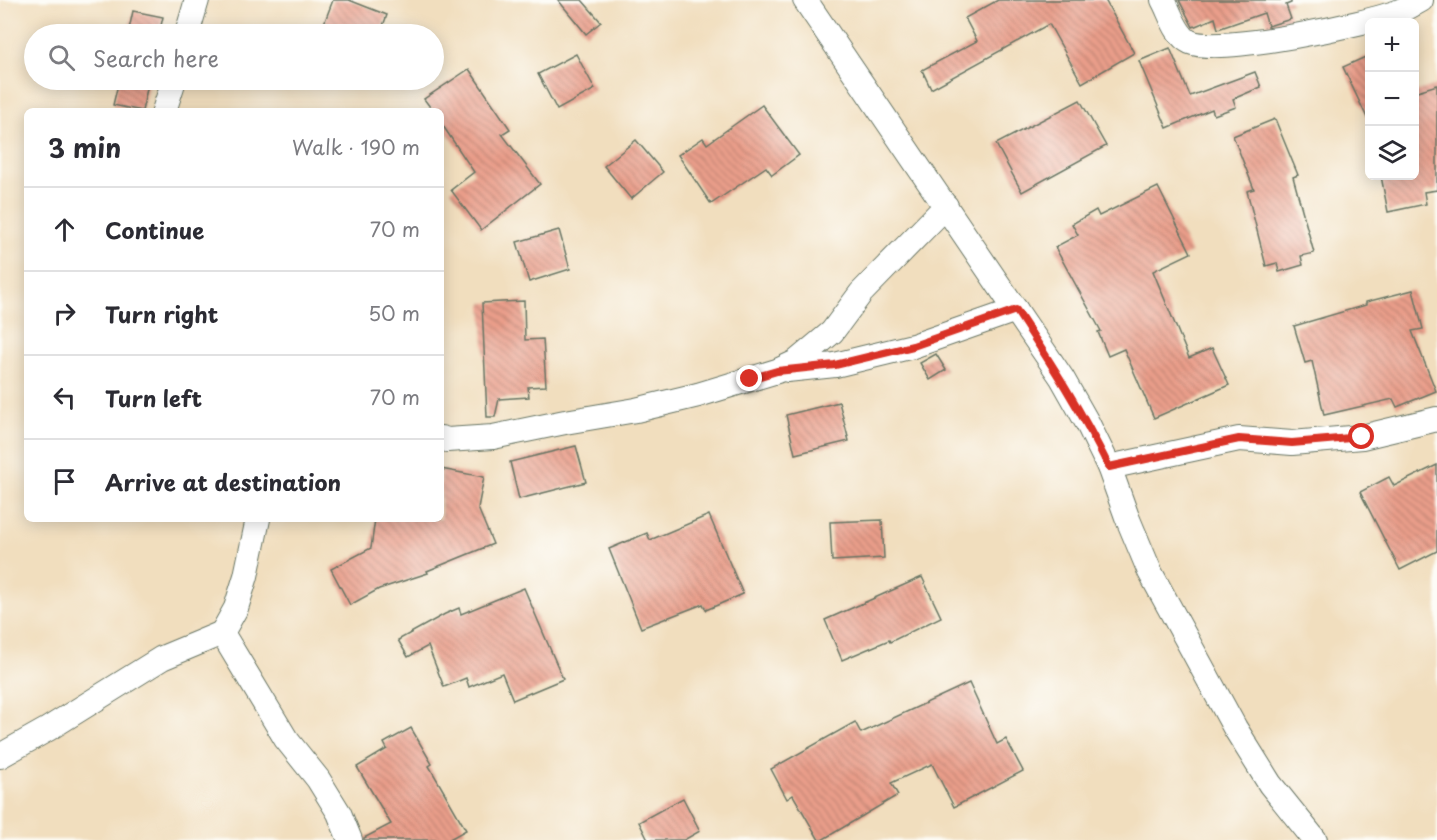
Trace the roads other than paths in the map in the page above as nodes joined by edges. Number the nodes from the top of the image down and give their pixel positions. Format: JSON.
{"nodes":[{"id":1,"x":197,"y":0,"type":"edge"},
{"id":2,"x":805,"y":0,"type":"edge"},
{"id":3,"x":1163,"y":0,"type":"edge"},
{"id":4,"x":1420,"y":0,"type":"edge"},
{"id":5,"x":190,"y":24,"type":"edge"},
{"id":6,"x":171,"y":90,"type":"edge"},
{"id":7,"x":165,"y":108,"type":"edge"},
{"id":8,"x":946,"y":206,"type":"junction"},
{"id":9,"x":1016,"y":310,"type":"junction"},
{"id":10,"x":777,"y":371,"type":"junction"},
{"id":11,"x":1437,"y":419,"type":"edge"},
{"id":12,"x":444,"y":438,"type":"edge"},
{"id":13,"x":1109,"y":467,"type":"junction"},
{"id":14,"x":257,"y":522,"type":"edge"},
{"id":15,"x":222,"y":633,"type":"junction"},
{"id":16,"x":0,"y":756,"type":"edge"},
{"id":17,"x":350,"y":840,"type":"edge"},
{"id":18,"x":1316,"y":840,"type":"edge"}],
"edges":[{"from":1,"to":5,"type":"street"},
{"from":2,"to":8,"type":"street"},
{"from":3,"to":4,"type":"street"},
{"from":6,"to":7,"type":"street"},
{"from":8,"to":9,"type":"street"},
{"from":8,"to":10,"type":"street"},
{"from":9,"to":10,"type":"street"},
{"from":9,"to":13,"type":"street"},
{"from":10,"to":12,"type":"street"},
{"from":11,"to":13,"type":"street"},
{"from":13,"to":18,"type":"street"},
{"from":14,"to":15,"type":"street"},
{"from":15,"to":16,"type":"street"},
{"from":15,"to":17,"type":"street"}]}
